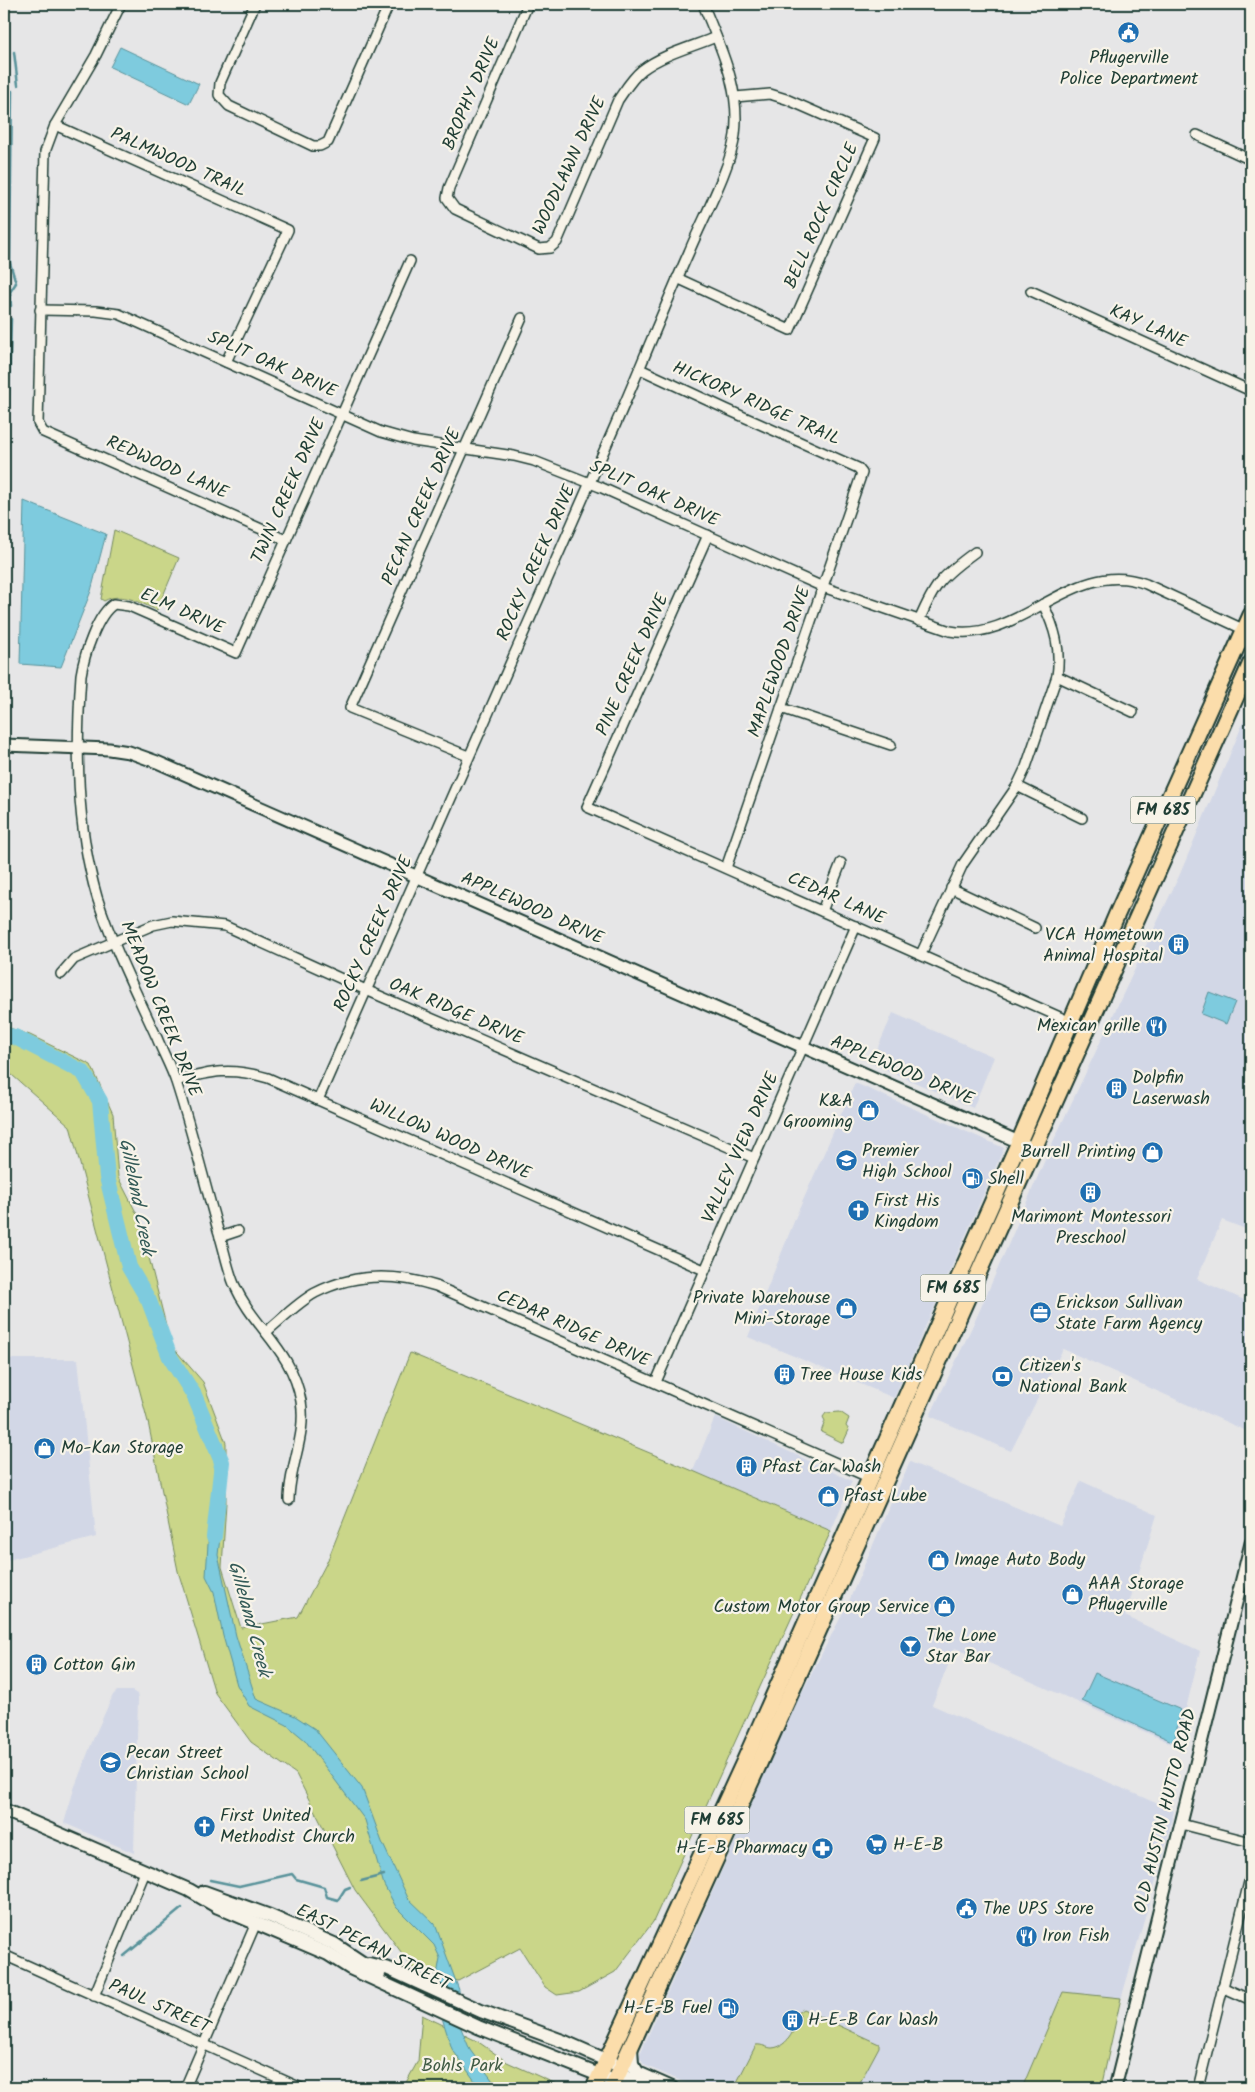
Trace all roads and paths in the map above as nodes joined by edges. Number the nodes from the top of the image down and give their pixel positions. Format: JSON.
{"nodes":[{"id":1,"x":121,"y":4,"type":"edge"},
{"id":2,"x":255,"y":4,"type":"edge"},
{"id":3,"x":390,"y":4,"type":"edge"},
{"id":4,"x":528,"y":4,"type":"edge"},
{"id":5,"x":703,"y":4,"type":"edge"},
{"id":6,"x":716,"y":37,"type":"junction"},
{"id":7,"x":735,"y":97,"type":"junction"},
{"id":8,"x":55,"y":125,"type":"junction"},
{"id":9,"x":1197,"y":136,"type":"dead end"},
{"id":10,"x":1251,"y":160,"type":"edge"},
{"id":11,"x":447,"y":198,"type":"joint"},
{"id":12,"x":410,"y":261,"type":"dead end"},
{"id":13,"x":677,"y":278,"type":"junction"},
{"id":14,"x":1031,"y":291,"type":"dead end"},
{"id":15,"x":40,"y":310,"type":"junction"},
{"id":16,"x":522,"y":318,"type":"dead end"},
{"id":17,"x":226,"y":362,"type":"junction"},
{"id":18,"x":640,"y":369,"type":"junction"},
{"id":19,"x":1251,"y":391,"type":"edge"},
{"id":20,"x":341,"y":414,"type":"junction"},
{"id":21,"x":465,"y":449,"type":"junction"},
{"id":22,"x":858,"y":468,"type":"joint"},
{"id":23,"x":590,"y":483,"type":"junction"},
{"id":24,"x":708,"y":535,"type":"junction"},
{"id":25,"x":286,"y":540,"type":"junction"},
{"id":26,"x":975,"y":552,"type":"dead end"},
{"id":27,"x":823,"y":587,"type":"junction"},
{"id":28,"x":114,"y":604,"type":"joint"},
{"id":29,"x":1043,"y":604,"type":"junction"},
{"id":30,"x":1251,"y":615,"type":"edge"},
{"id":31,"x":919,"y":620,"type":"junction"},
{"id":32,"x":1248,"y":631,"type":"edge"},
{"id":33,"x":236,"y":653,"type":"joint"},
{"id":34,"x":1251,"y":663,"type":"edge"},
{"id":35,"x":1057,"y":676,"type":"junction"},
{"id":36,"x":782,"y":708,"type":"junction"},
{"id":37,"x":1133,"y":712,"type":"dead end"},
{"id":38,"x":891,"y":745,"type":"dead end"},
{"id":39,"x":4,"y":746,"type":"edge"},
{"id":40,"x":78,"y":748,"type":"junction"},
{"id":41,"x":468,"y":756,"type":"junction"},
{"id":42,"x":1017,"y":786,"type":"junction"},
{"id":43,"x":587,"y":807,"type":"joint"},
{"id":44,"x":1082,"y":818,"type":"dead end"},
{"id":45,"x":841,"y":863,"type":"dead end"},
{"id":46,"x":726,"y":868,"type":"junction"},
{"id":47,"x":417,"y":877,"type":"junction"},
{"id":48,"x":951,"y":888,"type":"junction"},
{"id":49,"x":822,"y":911,"type":"junction"},
{"id":50,"x":856,"y":926,"type":"junction"},
{"id":51,"x":1035,"y":928,"type":"dead end"},
{"id":52,"x":114,"y":941,"type":"junction"},
{"id":53,"x":921,"y":954,"type":"junction"},
{"id":54,"x":61,"y":974,"type":"dead end"},
{"id":55,"x":366,"y":990,"type":"junction"},
{"id":56,"x":1071,"y":1022,"type":"junction"},
{"id":57,"x":802,"y":1047,"type":"junction"},
{"id":58,"x":176,"y":1081,"type":"junction"},
{"id":59,"x":318,"y":1100,"type":"junction"},
{"id":60,"x":1018,"y":1142,"type":"junction"},
{"id":61,"x":1035,"y":1149,"type":"junction"},
{"id":62,"x":754,"y":1158,"type":"junction"},
{"id":63,"x":238,"y":1231,"type":"dead end"},
{"id":64,"x":220,"y":1237,"type":"junction"},
{"id":65,"x":704,"y":1270,"type":"junction"},
{"id":66,"x":266,"y":1332,"type":"junction"},
{"id":67,"x":656,"y":1382,"type":"junction"},
{"id":68,"x":868,"y":1477,"type":"junction"},
{"id":69,"x":289,"y":1500,"type":"dead end"},
{"id":70,"x":1251,"y":1542,"type":"edge"},
{"id":71,"x":824,"y":1578,"type":"junction"},
{"id":72,"x":839,"y":1585,"type":"junction"},
{"id":73,"x":4,"y":1810,"type":"edge"},
{"id":74,"x":1181,"y":1824,"type":"junction"},
{"id":75,"x":1251,"y":1842,"type":"edge"},
{"id":76,"x":145,"y":1872,"type":"junction"},
{"id":77,"x":1251,"y":1874,"type":"edge"},
{"id":78,"x":189,"y":1890,"type":"junction"},
{"id":79,"x":256,"y":1923,"type":"junction"},
{"id":80,"x":328,"y":1954,"type":"junction"},
{"id":81,"x":4,"y":1955,"type":"edge"},
{"id":82,"x":362,"y":1964,"type":"junction"},
{"id":83,"x":1222,"y":1987,"type":"junction"},
{"id":84,"x":418,"y":1992,"type":"junction"},
{"id":85,"x":94,"y":1996,"type":"junction"},
{"id":86,"x":1251,"y":2000,"type":"edge"},
{"id":87,"x":479,"y":2019,"type":"junction"},
{"id":88,"x":204,"y":2045,"type":"junction"},
{"id":89,"x":631,"y":2046,"type":"junction"},
{"id":90,"x":606,"y":2078,"type":"edge"},
{"id":91,"x":185,"y":2088,"type":"edge"},
{"id":92,"x":301,"y":2088,"type":"edge"},
{"id":93,"x":632,"y":2088,"type":"edge"},
{"id":94,"x":651,"y":2088,"type":"edge"},
{"id":95,"x":672,"y":2088,"type":"edge"},
{"id":96,"x":1115,"y":2088,"type":"edge"},
{"id":97,"x":1198,"y":2088,"type":"edge"}],
"edges":[{"from":1,"to":8,"type":"street"},
{"from":2,"to":3,"type":"street"},
{"from":4,"to":11,"type":"street","name":"BROPHY DRIVE"},
{"from":5,"to":6,"type":"street","name":"ROCKY CREEK DRIVE"},
{"from":6,"to":7,"type":"street","name":"ROCKY CREEK DRIVE"},
{"from":6,"to":11,"type":"street","name":"WOODLAWN DRIVE"},
{"from":7,"to":13,"type":"street","name":"ROCKY CREEK DRIVE"},
{"from":7,"to":13,"type":"street","name":"BELL ROCK CIRCLE"},
{"from":8,"to":15,"type":"street"},
{"from":8,"to":17,"type":"street","name":"PALMWOOD TRAIL"},
{"from":9,"to":10,"type":"street"},
{"from":12,"to":20,"type":"street","name":"TWIN CREEK DRIVE"},
{"from":13,"to":18,"type":"street","name":"ROCKY CREEK DRIVE"},
{"from":14,"to":19,"type":"street","name":"KAY LANE"},
{"from":15,"to":17,"type":"street","name":"SPLIT OAK DRIVE"},
{"from":15,"to":25,"type":"street","name":"REDWOOD LANE"},
{"from":16,"to":21,"type":"street","name":"PECAN CREEK DRIVE"},
{"from":17,"to":20,"type":"street","name":"SPLIT OAK DRIVE"},
{"from":18,"to":22,"type":"street","name":"HICKORY RIDGE TRAIL"},
{"from":18,"to":23,"type":"street","name":"ROCKY CREEK DRIVE"},
{"from":20,"to":21,"type":"street","name":"SPLIT OAK DRIVE"},
{"from":20,"to":25,"type":"street","name":"TWIN CREEK DRIVE"},
{"from":21,"to":23,"type":"street","name":"SPLIT OAK DRIVE"},
{"from":21,"to":41,"type":"street","name":"PECAN CREEK DRIVE"},
{"from":22,"to":27,"type":"street","name":"MAPLEWOOD DRIVE"},
{"from":23,"to":24,"type":"street","name":"SPLIT OAK DRIVE"},
{"from":23,"to":41,"type":"street","name":"ROCKY CREEK DRIVE"},
{"from":24,"to":27,"type":"street","name":"SPLIT OAK DRIVE"},
{"from":24,"to":43,"type":"street","name":"PINE CREEK DRIVE"},
{"from":25,"to":33,"type":"street","name":"TWIN CREEK DRIVE"},
{"from":26,"to":31,"type":"street"},
{"from":27,"to":31,"type":"street","name":"SPLIT OAK DRIVE"},
{"from":27,"to":36,"type":"street","name":"MAPLEWOOD DRIVE"},
{"from":28,"to":33,"type":"street","name":"ELM DRIVE"},
{"from":28,"to":40,"type":"street","name":"MEADOW CREEK DRIVE"},
{"from":29,"to":31,"type":"street","name":"SPLIT OAK DRIVE"},
{"from":29,"to":32,"type":"street","name":"SPLIT OAK DRIVE"},
{"from":29,"to":35,"type":"street"},
{"from":30,"to":32,"type":"main road","number":"FM 685"},
{"from":32,"to":56,"type":"main road","number":"FM 685"},
{"from":34,"to":61,"type":"main road","number":"FM 685"},
{"from":35,"to":37,"type":"street"},
{"from":35,"to":42,"type":"street"},
{"from":36,"to":38,"type":"street"},
{"from":36,"to":46,"type":"street","name":"MAPLEWOOD DRIVE"},
{"from":39,"to":40,"type":"street","name":"APPLEWOOD DRIVE"},
{"from":40,"to":47,"type":"street","name":"APPLEWOOD DRIVE"},
{"from":40,"to":52,"type":"street","name":"MEADOW CREEK DRIVE"},
{"from":41,"to":47,"type":"street","name":"ROCKY CREEK DRIVE"},
{"from":42,"to":44,"type":"street"},
{"from":42,"to":48,"type":"street"},
{"from":43,"to":46,"type":"street","name":"CEDAR LANE"},
{"from":45,"to":49,"type":"street"},
{"from":46,"to":49,"type":"street","name":"CEDAR LANE"},
{"from":47,"to":55,"type":"street","name":"ROCKY CREEK DRIVE"},
{"from":47,"to":57,"type":"street","name":"APPLEWOOD DRIVE"},
{"from":48,"to":51,"type":"street"},
{"from":48,"to":53,"type":"street"},
{"from":49,"to":50,"type":"street","name":"CEDAR LANE"},
{"from":50,"to":53,"type":"street","name":"CEDAR LANE"},
{"from":50,"to":57,"type":"street","name":"VALLEY VIEW DRIVE"},
{"from":52,"to":54,"type":"street","name":"OAK RIDGE DRIVE"},
{"from":52,"to":55,"type":"street","name":"OAK RIDGE DRIVE"},
{"from":52,"to":58,"type":"street","name":"MEADOW CREEK DRIVE"},
{"from":53,"to":56,"type":"street","name":"CEDAR LANE"},
{"from":55,"to":59,"type":"street","name":"ROCKY CREEK DRIVE"},
{"from":55,"to":62,"type":"street","name":"OAK RIDGE DRIVE"},
{"from":56,"to":60,"type":"main road","number":"FM 685"},
{"from":57,"to":60,"type":"street","name":"APPLEWOOD DRIVE"},
{"from":57,"to":62,"type":"street","name":"VALLEY VIEW DRIVE"},
{"from":58,"to":59,"type":"street","name":"WILLOW WOOD DRIVE"},
{"from":58,"to":64,"type":"street","name":"MEADOW CREEK DRIVE"},
{"from":59,"to":65,"type":"street","name":"WILLOW WOOD DRIVE"},
{"from":60,"to":61,"type":"street","name":"APPLEWOOD DRIVE"},
{"from":60,"to":68,"type":"main road","number":"FM 685"},
{"from":61,"to":72,"type":"main road","number":"FM 685"},
{"from":62,"to":65,"type":"street","name":"VALLEY VIEW DRIVE"},
{"from":63,"to":64,"type":"street"},
{"from":64,"to":66,"type":"street","name":"MEADOW CREEK DRIVE"},
{"from":65,"to":67,"type":"street","name":"VALLEY VIEW DRIVE"},
{"from":66,"to":67,"type":"street","name":"CEDAR RIDGE DRIVE"},
{"from":66,"to":69,"type":"street","name":"MEADOW CREEK DRIVE"},
{"from":67,"to":68,"type":"street","name":"CEDAR RIDGE DRIVE"},
{"from":68,"to":71,"type":"main road","number":"FM 685"},
{"from":70,"to":74,"type":"street","name":"OLD AUSTIN HUTTO ROAD"},
{"from":71,"to":72,"type":"street"},
{"from":71,"to":90,"type":"main road","number":"FM 685"},
{"from":72,"to":89,"type":"main road","number":"FM 685"},
{"from":73,"to":76,"type":"main road","name":"EAST PECAN STREET"},
{"from":74,"to":75,"type":"street"},
{"from":74,"to":96,"type":"street","name":"OLD AUSTIN HUTTO ROAD"},
{"from":76,"to":78,"type":"main road","name":"EAST PECAN STREET"},
{"from":76,"to":85,"type":"street"},
{"from":77,"to":83,"type":"street"},
{"from":78,"to":79,"type":"main road","name":"EAST PECAN STREET"},
{"from":78,"to":82,"type":"main road","name":"EAST PECAN STREET"},
{"from":79,"to":80,"type":"main road","name":"EAST PECAN STREET"},
{"from":79,"to":88,"type":"street"},
{"from":80,"to":82,"type":"main road"},
{"from":80,"to":84,"type":"main road","name":"EAST PECAN STREET"},
{"from":81,"to":85,"type":"street","name":"PAUL STREET"},
{"from":82,"to":84,"type":"main road"},
{"from":83,"to":86,"type":"street"},
{"from":83,"to":97,"type":"street"},
{"from":84,"to":87,"type":"main road"},
{"from":85,"to":88,"type":"street","name":"PAUL STREET"},
{"from":87,"to":90,"type":"main road"},
{"from":87,"to":90,"type":"main road"},
{"from":88,"to":91,"type":"street"},
{"from":88,"to":92,"type":"street","name":"PAUL STREET"},
{"from":89,"to":90,"type":"main road","number":"FM 685"},
{"from":89,"to":95,"type":"main road"},
{"from":90,"to":93,"type":"main road"},
{"from":90,"to":94,"type":"main road"}]}
